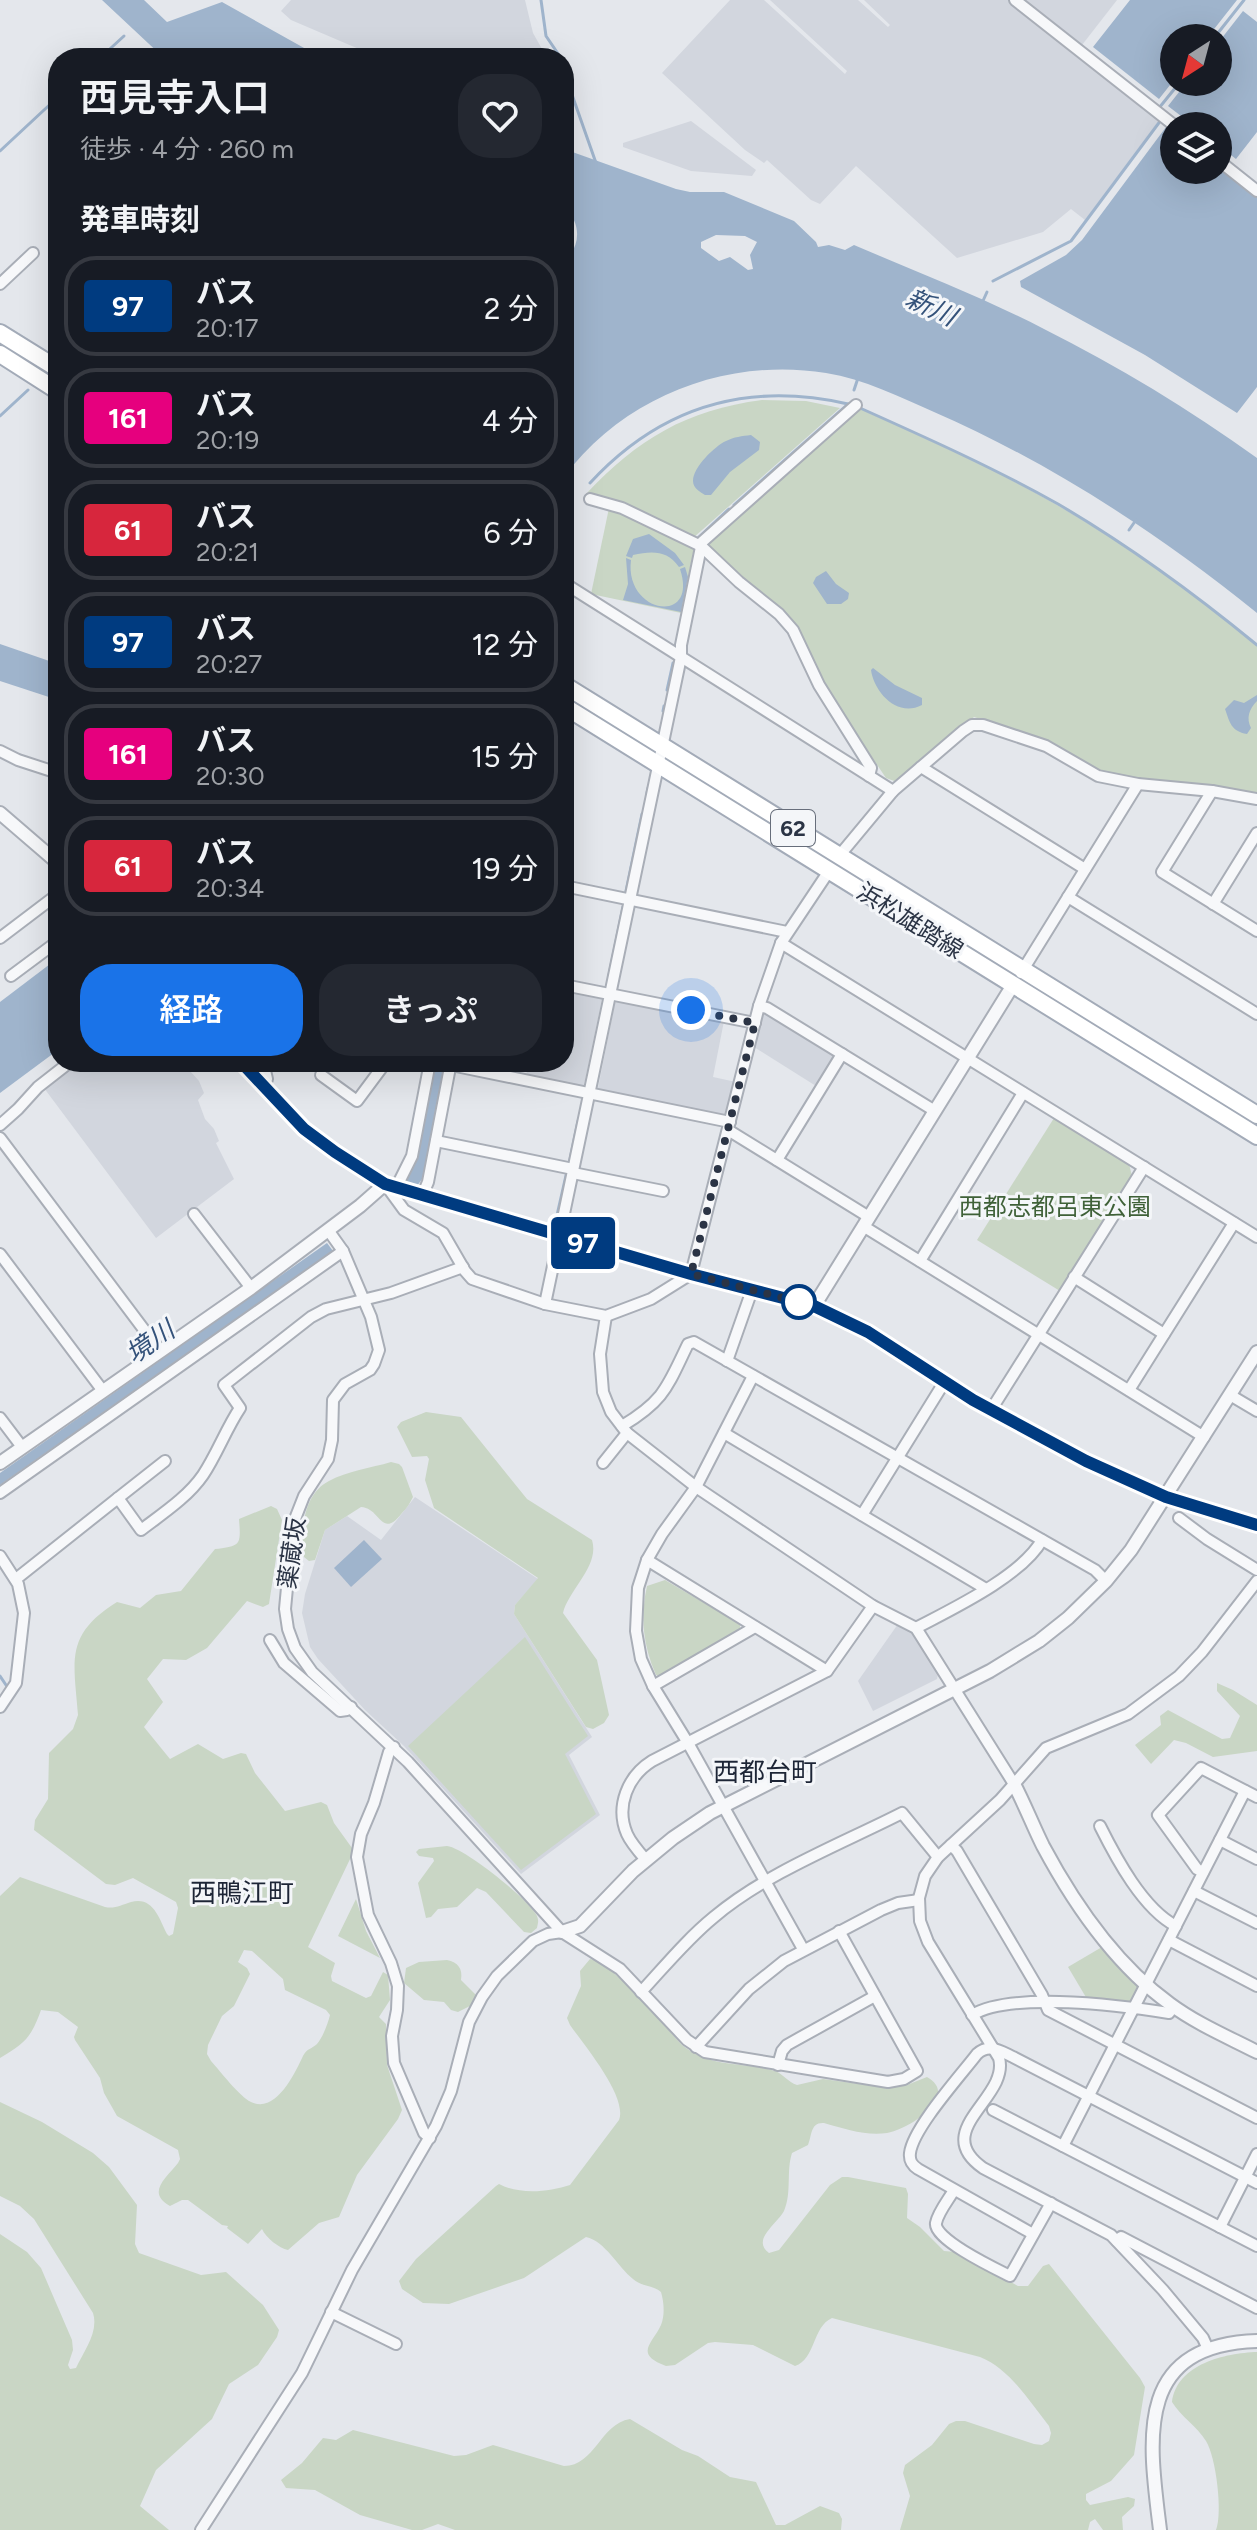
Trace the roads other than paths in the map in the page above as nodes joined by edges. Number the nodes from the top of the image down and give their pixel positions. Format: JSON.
{"nodes":[{"id":1,"x":1015,"y":0,"type":"edge"},
{"id":2,"x":1160,"y":114,"type":"edge"},
{"id":3,"x":1232,"y":171,"type":"edge"},
{"id":4,"x":1257,"y":191,"type":"edge"},
{"id":5,"x":33,"y":253,"type":"dead end"},
{"id":6,"x":0,"y":284,"type":"edge"},
{"id":7,"x":0,"y":333,"type":"edge"},
{"id":8,"x":0,"y":354,"type":"edge"},
{"id":9,"x":48,"y":363,"type":"edge"},
{"id":10,"x":48,"y":385,"type":"edge"},
{"id":11,"x":856,"y":405,"type":"dead end"},
{"id":12,"x":590,"y":499,"type":"dead end"},
{"id":13,"x":701,"y":546,"type":"junction"},
{"id":14,"x":574,"y":589,"type":"edge"},
{"id":15,"x":681,"y":657,"type":"junction"},
{"id":16,"x":574,"y":691,"type":"edge"},
{"id":17,"x":574,"y":712,"type":"edge"},
{"id":18,"x":662,"y":747,"type":"junction"},
{"id":19,"x":0,"y":751,"type":"edge"},
{"id":20,"x":659,"y":765,"type":"junction"},
{"id":21,"x":921,"y":767,"type":"junction"},
{"id":22,"x":48,"y":770,"type":"edge"},
{"id":23,"x":869,"y":776,"type":"junction"},
{"id":24,"x":1138,"y":784,"type":"junction"},
{"id":25,"x":893,"y":791,"type":"junction"},
{"id":26,"x":1212,"y":791,"type":"junction"},
{"id":27,"x":1257,"y":799,"type":"edge"},
{"id":28,"x":0,"y":813,"type":"edge"},
{"id":29,"x":1257,"y":833,"type":"edge"},
{"id":30,"x":48,"y":854,"type":"edge"},
{"id":31,"x":839,"y":856,"type":"junction"},
{"id":32,"x":1085,"y":869,"type":"junction"},
{"id":33,"x":829,"y":871,"type":"junction"},
{"id":34,"x":574,"y":888,"type":"edge"},
{"id":35,"x":1068,"y":897,"type":"junction"},
{"id":36,"x":631,"y":900,"type":"junction"},
{"id":37,"x":48,"y":901,"type":"edge"},
{"id":38,"x":1213,"y":904,"type":"junction"},
{"id":39,"x":2,"y":931,"type":"edge"},
{"id":40,"x":1257,"y":931,"type":"edge"},
{"id":41,"x":787,"y":932,"type":"junction"},
{"id":42,"x":781,"y":943,"type":"junction"},
{"id":43,"x":48,"y":948,"type":"edge"},
{"id":44,"x":1023,"y":970,"type":"junction"},
{"id":45,"x":11,"y":976,"type":"dead end"},
{"id":46,"x":1013,"y":985,"type":"junction"},
{"id":47,"x":574,"y":987,"type":"edge"},
{"id":48,"x":611,"y":994,"type":"junction"},
{"id":49,"x":759,"y":1006,"type":"junction"},
{"id":50,"x":1257,"y":1014,"type":"edge"},
{"id":51,"x":755,"y":1023,"type":"junction"},
{"id":52,"x":842,"y":1054,"type":"junction"},
{"id":53,"x":968,"y":1058,"type":"junction"},
{"id":54,"x":57,"y":1072,"type":"edge"},
{"id":55,"x":250,"y":1072,"type":"edge"},
{"id":56,"x":265,"y":1072,"type":"edge"},
{"id":57,"x":379,"y":1072,"type":"edge"},
{"id":58,"x":428,"y":1072,"type":"edge"},
{"id":59,"x":449,"y":1072,"type":"edge"},
{"id":60,"x":489,"y":1072,"type":"edge"},
{"id":61,"x":321,"y":1075,"type":"dead end"},
{"id":62,"x":261,"y":1085,"type":"junction"},
{"id":63,"x":590,"y":1093,"type":"junction"},
{"id":64,"x":1023,"y":1093,"type":"junction"},
{"id":65,"x":935,"y":1111,"type":"junction"},
{"id":66,"x":1257,"y":1115,"type":"edge"},
{"id":67,"x":0,"y":1125,"type":"edge"},
{"id":68,"x":729,"y":1126,"type":"junction"},
{"id":69,"x":1257,"y":1136,"type":"edge"},
{"id":70,"x":0,"y":1138,"type":"edge"},
{"id":71,"x":436,"y":1141,"type":"junction"},
{"id":72,"x":777,"y":1160,"type":"junction"},
{"id":73,"x":1144,"y":1167,"type":"junction"},
{"id":74,"x":573,"y":1171,"type":"junction"},
{"id":75,"x":393,"y":1186,"type":"junction"},
{"id":76,"x":663,"y":1191,"type":"dead end"},
{"id":77,"x":417,"y":1194,"type":"junction"},
{"id":78,"x":194,"y":1214,"type":"dead end"},
{"id":79,"x":866,"y":1222,"type":"junction"},
{"id":80,"x":1234,"y":1223,"type":"junction"},
{"id":81,"x":328,"y":1230,"type":"junction"},
{"id":82,"x":559,"y":1236,"type":"junction"},
{"id":83,"x":1257,"y":1237,"type":"edge"},
{"id":84,"x":343,"y":1251,"type":"junction"},
{"id":85,"x":0,"y":1254,"type":"edge"},
{"id":86,"x":920,"y":1261,"type":"junction"},
{"id":87,"x":463,"y":1267,"type":"junction"},
{"id":88,"x":691,"y":1274,"type":"junction"},
{"id":89,"x":1074,"y":1277,"type":"junction"},
{"id":90,"x":251,"y":1288,"type":"junction"},
{"id":91,"x":752,"y":1290,"type":"junction"},
{"id":92,"x":363,"y":1301,"type":"junction"},
{"id":93,"x":545,"y":1304,"type":"junction"},
{"id":94,"x":814,"y":1306,"type":"junction"},
{"id":95,"x":606,"y":1316,"type":"junction"},
{"id":96,"x":1164,"y":1334,"type":"junction"},
{"id":97,"x":1039,"y":1335,"type":"junction"},
{"id":98,"x":160,"y":1351,"type":"junction"},
{"id":99,"x":1257,"y":1352,"type":"edge"},
{"id":100,"x":727,"y":1361,"type":"junction"},
{"id":101,"x":753,"y":1376,"type":"junction"},
{"id":102,"x":945,"y":1381,"type":"junction"},
{"id":103,"x":1129,"y":1390,"type":"junction"},
{"id":104,"x":103,"y":1391,"type":"junction"},
{"id":105,"x":1230,"y":1395,"type":"junction"},
{"id":106,"x":991,"y":1410,"type":"junction"},
{"id":107,"x":1257,"y":1411,"type":"edge"},
{"id":108,"x":0,"y":1418,"type":"edge"},
{"id":109,"x":624,"y":1429,"type":"junction"},
{"id":110,"x":724,"y":1433,"type":"junction"},
{"id":111,"x":1204,"y":1437,"type":"junction"},
{"id":112,"x":22,"y":1447,"type":"junction"},
{"id":113,"x":897,"y":1458,"type":"junction"},
{"id":114,"x":165,"y":1461,"type":"dead end"},
{"id":115,"x":0,"y":1463,"type":"edge"},
{"id":116,"x":603,"y":1463,"type":"dead end"},
{"id":117,"x":696,"y":1487,"type":"junction"},
{"id":118,"x":0,"y":1493,"type":"edge"},
{"id":119,"x":1166,"y":1497,"type":"junction"},
{"id":120,"x":118,"y":1498,"type":"junction"},
{"id":121,"x":862,"y":1515,"type":"junction"},
{"id":122,"x":1186,"y":1518,"type":"dead end"},
{"id":123,"x":1257,"y":1525,"type":"edge"},
{"id":124,"x":1042,"y":1540,"type":"junction"},
{"id":125,"x":0,"y":1556,"type":"edge"},
{"id":126,"x":647,"y":1560,"type":"junction"},
{"id":127,"x":1257,"y":1570,"type":"edge"},
{"id":128,"x":16,"y":1579,"type":"junction"},
{"id":129,"x":1106,"y":1581,"type":"junction"},
{"id":130,"x":1257,"y":1581,"type":"edge"},
{"id":131,"x":986,"y":1589,"type":"junction"},
{"id":132,"x":873,"y":1606,"type":"junction"},
{"id":133,"x":755,"y":1627,"type":"junction"},
{"id":134,"x":916,"y":1628,"type":"junction"},
{"id":135,"x":270,"y":1640,"type":"dead end"},
{"id":136,"x":827,"y":1671,"type":"junction"},
{"id":137,"x":653,"y":1686,"type":"junction"},
{"id":138,"x":955,"y":1689,"type":"junction"},
{"id":139,"x":0,"y":1707,"type":"edge"},
{"id":140,"x":351,"y":1707,"type":"junction"},
{"id":141,"x":688,"y":1743,"type":"junction"},
{"id":142,"x":394,"y":1747,"type":"junction"},
{"id":143,"x":1014,"y":1784,"type":"junction"},
{"id":144,"x":1245,"y":1791,"type":"junction"},
{"id":145,"x":1257,"y":1797,"type":"edge"},
{"id":146,"x":723,"y":1806,"type":"junction"},
{"id":147,"x":1100,"y":1826,"type":"dead end"},
{"id":148,"x":1220,"y":1840,"type":"junction"},
{"id":149,"x":951,"y":1845,"type":"junction"},
{"id":150,"x":938,"y":1857,"type":"junction"},
{"id":151,"x":1257,"y":1859,"type":"edge"},
{"id":152,"x":646,"y":1860,"type":"junction"},
{"id":153,"x":1203,"y":1872,"type":"junction"},
{"id":154,"x":765,"y":1882,"type":"junction"},
{"id":155,"x":1194,"y":1891,"type":"junction"},
{"id":156,"x":919,"y":1900,"type":"junction"},
{"id":157,"x":1257,"y":1923,"type":"edge"},
{"id":158,"x":1176,"y":1926,"type":"junction"},
{"id":159,"x":839,"y":1931,"type":"junction"},
{"id":160,"x":562,"y":1932,"type":"junction"},
{"id":161,"x":1169,"y":1940,"type":"junction"},
{"id":162,"x":803,"y":1949,"type":"junction"},
{"id":163,"x":1146,"y":1984,"type":"junction"},
{"id":164,"x":1257,"y":1986,"type":"edge"},
{"id":165,"x":641,"y":1992,"type":"junction"},
{"id":166,"x":875,"y":1996,"type":"junction"},
{"id":167,"x":1045,"y":2002,"type":"junction"},
{"id":168,"x":1134,"y":2007,"type":"junction"},
{"id":169,"x":1173,"y":2007,"type":"junction"},
{"id":170,"x":972,"y":2015,"type":"junction"},
{"id":171,"x":1115,"y":2045,"type":"junction"},
{"id":172,"x":696,"y":2047,"type":"junction"},
{"id":173,"x":992,"y":2048,"type":"junction"},
{"id":174,"x":1257,"y":2052,"type":"edge"},
{"id":175,"x":778,"y":2065,"type":"junction"},
{"id":176,"x":1089,"y":2096,"type":"junction"},
{"id":177,"x":993,"y":2110,"type":"dead end"},
{"id":178,"x":1257,"y":2118,"type":"edge"},
{"id":179,"x":430,"y":2138,"type":"junction"},
{"id":180,"x":1063,"y":2146,"type":"junction"},
{"id":181,"x":1257,"y":2154,"type":"edge"},
{"id":182,"x":1245,"y":2177,"type":"junction"},
{"id":183,"x":1257,"y":2183,"type":"edge"},
{"id":184,"x":954,"y":2190,"type":"junction"},
{"id":185,"x":1051,"y":2203,"type":"junction"},
{"id":186,"x":1220,"y":2227,"type":"junction"},
{"id":187,"x":1033,"y":2234,"type":"junction"},
{"id":188,"x":1117,"y":2241,"type":"junction"},
{"id":189,"x":1257,"y":2246,"type":"edge"},
{"id":190,"x":1257,"y":2308,"type":"edge"},
{"id":191,"x":331,"y":2312,"type":"junction"},
{"id":192,"x":1257,"y":2341,"type":"edge"},
{"id":193,"x":396,"y":2344,"type":"dead end"},
{"id":194,"x":1208,"y":2349,"type":"junction"},
{"id":195,"x":201,"y":2530,"type":"edge"},
{"id":196,"x":1160,"y":2530,"type":"edge"}],
"edges":[{"from":1,"to":2,"type":"street"},
{"from":3,"to":4,"type":"street"},
{"from":5,"to":6,"type":"street"},
{"from":7,"to":9,"type":"main road"},
{"from":8,"to":10,"type":"main road"},
{"from":11,"to":13,"type":"street"},
{"from":12,"to":13,"type":"street"},
{"from":13,"to":15,"type":"street"},
{"from":13,"to":23,"type":"street"},
{"from":14,"to":15,"type":"street"},
{"from":15,"to":18,"type":"street"},
{"from":15,"to":23,"type":"street"},
{"from":16,"to":18,"type":"main road","name":"浜松雄踏線","number":"62"},
{"from":17,"to":20,"type":"main road","name":"浜松雄踏線","number":"62"},
{"from":18,"to":20,"type":"street"},
{"from":18,"to":31,"type":"main road","name":"浜松雄踏線","number":"62"},
{"from":19,"to":22,"type":"street"},
{"from":20,"to":33,"type":"main road","name":"浜松雄踏線","number":"62"},
{"from":20,"to":36,"type":"street"},
{"from":21,"to":24,"type":"street"},
{"from":21,"to":25,"type":"street"},
{"from":21,"to":32,"type":"street"},
{"from":23,"to":25,"type":"street"},
{"from":24,"to":26,"type":"street"},
{"from":24,"to":32,"type":"street"},
{"from":25,"to":31,"type":"street"},
{"from":26,"to":27,"type":"street"},
{"from":26,"to":38,"type":"street"},
{"from":28,"to":30,"type":"street"},
{"from":29,"to":38,"type":"street"},
{"from":31,"to":44,"type":"main road","name":"浜松雄踏線","number":"62"},
{"from":32,"to":35,"type":"street"},
{"from":33,"to":41,"type":"street"},
{"from":33,"to":46,"type":"main road","name":"浜松雄踏線","number":"62"},
{"from":34,"to":36,"type":"street"},
{"from":35,"to":44,"type":"street"},
{"from":35,"to":50,"type":"street"},
{"from":36,"to":41,"type":"street"},
{"from":36,"to":48,"type":"street"},
{"from":37,"to":39,"type":"street"},
{"from":38,"to":40,"type":"street"},
{"from":41,"to":42,"type":"street"},
{"from":42,"to":49,"type":"street"},
{"from":42,"to":53,"type":"street"},
{"from":43,"to":45,"type":"street"},
{"from":44,"to":46,"type":"street"},
{"from":44,"to":66,"type":"main road","name":"浜松雄踏線","number":"62"},
{"from":46,"to":53,"type":"street"},
{"from":46,"to":69,"type":"main road","name":"浜松雄踏線","number":"62"},
{"from":47,"to":48,"type":"street"},
{"from":48,"to":51,"type":"street"},
{"from":48,"to":63,"type":"street"},
{"from":49,"to":51,"type":"street"},
{"from":49,"to":52,"type":"street"},
{"from":51,"to":68,"type":"street"},
{"from":52,"to":65,"type":"street"},
{"from":52,"to":72,"type":"street"},
{"from":53,"to":64,"type":"street"},
{"from":53,"to":65,"type":"street"},
{"from":54,"to":67,"type":"street"},
{"from":55,"to":62,"type":"street"},
{"from":56,"to":62,"type":"street"},
{"from":57,"to":61,"type":"street"},
{"from":58,"to":75,"type":"street"},
{"from":59,"to":71,"type":"street"},
{"from":60,"to":63,"type":"street"},
{"from":62,"to":75,"type":"street"},
{"from":63,"to":68,"type":"street"},
{"from":63,"to":74,"type":"street"},
{"from":64,"to":73,"type":"street"},
{"from":64,"to":86,"type":"street"},
{"from":65,"to":79,"type":"street"},
{"from":68,"to":72,"type":"street"},
{"from":68,"to":88,"type":"street"},
{"from":70,"to":98,"type":"street"},
{"from":71,"to":74,"type":"street"},
{"from":71,"to":77,"type":"street"},
{"from":72,"to":79,"type":"street"},
{"from":73,"to":80,"type":"street"},
{"from":73,"to":89,"type":"street"},
{"from":74,"to":76,"type":"street"},
{"from":74,"to":82,"type":"street"},
{"from":75,"to":77,"type":"street"},
{"from":75,"to":81,"type":"street"},
{"from":75,"to":87,"type":"street"},
{"from":77,"to":82,"type":"street"},
{"from":78,"to":90,"type":"street"},
{"from":79,"to":86,"type":"street"},
{"from":79,"to":94,"type":"street"},
{"from":80,"to":83,"type":"street"},
{"from":80,"to":96,"type":"street"},
{"from":81,"to":84,"type":"street"},
{"from":81,"to":90,"type":"street"},
{"from":82,"to":88,"type":"street"},
{"from":82,"to":93,"type":"street"},
{"from":84,"to":92,"type":"street"},
{"from":84,"to":118,"type":"street"},
{"from":85,"to":104,"type":"street"},
{"from":86,"to":97,"type":"street"},
{"from":87,"to":92,"type":"street"},
{"from":87,"to":93,"type":"street"},
{"from":88,"to":91,"type":"street"},
{"from":88,"to":95,"type":"street"},
{"from":89,"to":96,"type":"street"},
{"from":89,"to":97,"type":"street"},
{"from":90,"to":98,"type":"street"},
{"from":91,"to":94,"type":"street"},
{"from":91,"to":100,"type":"street"},
{"from":92,"to":120,"type":"street"},
{"from":92,"to":140,"type":"street","name":"薬蔵坂"},
{"from":93,"to":95,"type":"street"},
{"from":94,"to":102,"type":"street"},
{"from":95,"to":109,"type":"street"},
{"from":96,"to":103,"type":"street"},
{"from":97,"to":103,"type":"street"},
{"from":97,"to":106,"type":"street"},
{"from":98,"to":104,"type":"street"},
{"from":99,"to":105,"type":"street"},
{"from":100,"to":101,"type":"street"},
{"from":100,"to":109,"type":"street"},
{"from":101,"to":110,"type":"street"},
{"from":101,"to":113,"type":"street"},
{"from":102,"to":106,"type":"street"},
{"from":102,"to":113,"type":"street"},
{"from":103,"to":111,"type":"street"},
{"from":104,"to":112,"type":"street"},
{"from":105,"to":107,"type":"street"},
{"from":105,"to":111,"type":"street"},
{"from":106,"to":119,"type":"street"},
{"from":108,"to":112,"type":"street"},
{"from":109,"to":116,"type":"street"},
{"from":109,"to":117,"type":"street"},
{"from":110,"to":117,"type":"street"},
{"from":110,"to":121,"type":"street"},
{"from":111,"to":119,"type":"street"},
{"from":112,"to":115,"type":"street"},
{"from":113,"to":121,"type":"street"},
{"from":113,"to":124,"type":"street"},
{"from":114,"to":120,"type":"street"},
{"from":117,"to":126,"type":"street"},
{"from":117,"to":132,"type":"street"},
{"from":119,"to":123,"type":"street"},
{"from":119,"to":129,"type":"street"},
{"from":120,"to":128,"type":"street"},
{"from":121,"to":131,"type":"street"},
{"from":122,"to":127,"type":"street"},
{"from":124,"to":129,"type":"street"},
{"from":124,"to":131,"type":"street"},
{"from":125,"to":128,"type":"street"},
{"from":126,"to":133,"type":"street"},
{"from":126,"to":137,"type":"street"},
{"from":128,"to":139,"type":"street"},
{"from":129,"to":138,"type":"street"},
{"from":130,"to":143,"type":"street"},
{"from":131,"to":134,"type":"street"},
{"from":132,"to":134,"type":"street"},
{"from":132,"to":136,"type":"street"},
{"from":133,"to":136,"type":"street"},
{"from":133,"to":137,"type":"street"},
{"from":134,"to":138,"type":"street"},
{"from":135,"to":140,"type":"street"},
{"from":136,"to":141,"type":"street"},
{"from":137,"to":141,"type":"street"},
{"from":138,"to":143,"type":"street"},
{"from":138,"to":146,"type":"street"},
{"from":140,"to":142,"type":"street","name":"薬蔵坂"},
{"from":141,"to":146,"type":"street"},
{"from":141,"to":152,"type":"street"},
{"from":142,"to":160,"type":"street","name":"薬蔵坂"},
{"from":142,"to":179,"type":"street"},
{"from":143,"to":149,"type":"street"},
{"from":143,"to":163,"type":"street"},
{"from":144,"to":145,"type":"street"},
{"from":144,"to":148,"type":"street"},
{"from":144,"to":153,"type":"street"},
{"from":146,"to":152,"type":"street"},
{"from":146,"to":154,"type":"street"},
{"from":147,"to":158,"type":"street"},
{"from":148,"to":151,"type":"street"},
{"from":148,"to":153,"type":"street"},
{"from":149,"to":150,"type":"street"},
{"from":149,"to":167,"type":"street"},
{"from":150,"to":154,"type":"street"},
{"from":150,"to":156,"type":"street"},
{"from":152,"to":160,"type":"street"},
{"from":153,"to":155,"type":"street"},
{"from":154,"to":162,"type":"street"},
{"from":154,"to":165,"type":"street"},
{"from":155,"to":157,"type":"street"},
{"from":155,"to":158,"type":"street"},
{"from":156,"to":159,"type":"street"},
{"from":156,"to":170,"type":"street"},
{"from":158,"to":161,"type":"street"},
{"from":159,"to":162,"type":"street"},
{"from":159,"to":166,"type":"street"},
{"from":160,"to":165,"type":"street","name":"薬蔵坂"},
{"from":160,"to":179,"type":"street"},
{"from":161,"to":163,"type":"street"},
{"from":161,"to":164,"type":"street"},
{"from":162,"to":172,"type":"street"},
{"from":163,"to":168,"type":"street"},
{"from":163,"to":169,"type":"street"},
{"from":165,"to":172,"type":"street","name":"薬蔵坂"},
{"from":166,"to":175,"type":"street"},
{"from":166,"to":175,"type":"street"},
{"from":167,"to":168,"type":"street"},
{"from":167,"to":170,"type":"street"},
{"from":167,"to":171,"type":"street"},
{"from":168,"to":169,"type":"street"},
{"from":168,"to":171,"type":"street"},
{"from":169,"to":174,"type":"street"},
{"from":170,"to":173,"type":"street"},
{"from":171,"to":176,"type":"street"},
{"from":171,"to":178,"type":"street"},
{"from":172,"to":175,"type":"street"},
{"from":173,"to":176,"type":"street"},
{"from":173,"to":184,"type":"street"},
{"from":173,"to":185,"type":"street"},
{"from":176,"to":180,"type":"street"},
{"from":176,"to":182,"type":"street"},
{"from":177,"to":180,"type":"street"},
{"from":179,"to":191,"type":"street"},
{"from":180,"to":186,"type":"street"},
{"from":181,"to":182,"type":"street"},
{"from":182,"to":183,"type":"street"},
{"from":182,"to":186,"type":"street"},
{"from":184,"to":187,"type":"street"},
{"from":184,"to":187,"type":"street"},
{"from":185,"to":187,"type":"street"},
{"from":185,"to":188,"type":"street"},
{"from":186,"to":189,"type":"street"},
{"from":188,"to":190,"type":"street"},
{"from":188,"to":194,"type":"street"},
{"from":191,"to":193,"type":"street"},
{"from":191,"to":195,"type":"street"},
{"from":192,"to":194,"type":"street"},
{"from":194,"to":196,"type":"street"}]}
